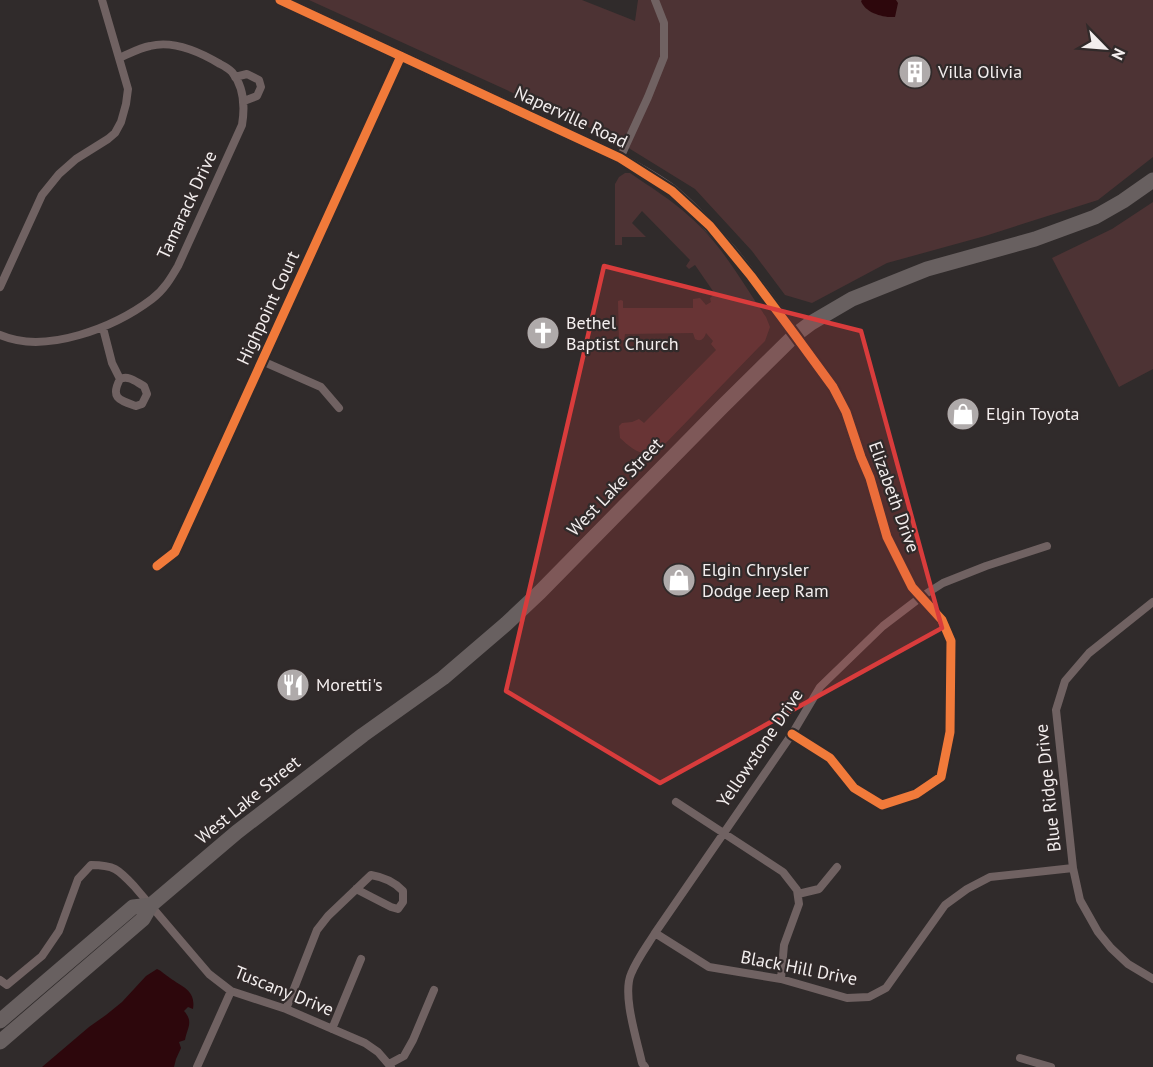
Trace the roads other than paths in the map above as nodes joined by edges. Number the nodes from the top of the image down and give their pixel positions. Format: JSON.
{"nodes":[{"id":1,"x":102,"y":0,"type":"edge"},
{"id":2,"x":280,"y":0,"type":"edge"},
{"id":3,"x":655,"y":0,"type":"edge"},
{"id":4,"x":401,"y":56,"type":"junction"},
{"id":5,"x":119,"y":58,"type":"junction"},
{"id":6,"x":235,"y":77,"type":"junction"},
{"id":7,"x":244,"y":101,"type":"junction"},
{"id":8,"x":620,"y":158,"type":"junction"},
{"id":9,"x":1153,"y":180,"type":"edge"},
{"id":10,"x":0,"y":288,"type":"edge"},
{"id":11,"x":103,"y":328,"type":"junction"},
{"id":12,"x":0,"y":335,"type":"edge"},
{"id":13,"x":795,"y":335,"type":"junction"},
{"id":14,"x":262,"y":361,"type":"junction"},
{"id":15,"x":120,"y":379,"type":"dead end"},
{"id":16,"x":339,"y":408,"type":"dead end"},
{"id":17,"x":1047,"y":546,"type":"dead end"},
{"id":18,"x":157,"y":566,"type":"dead end"},
{"id":19,"x":921,"y":597,"type":"junction"},
{"id":20,"x":1153,"y":602,"type":"edge"},
{"id":21,"x":792,"y":734,"type":"junction"},
{"id":22,"x":676,"y":802,"type":"dead end"},
{"id":23,"x":723,"y":833,"type":"junction"},
{"id":24,"x":837,"y":867,"type":"dead end"},
{"id":25,"x":1073,"y":868,"type":"junction"},
{"id":26,"x":356,"y":889,"type":"junction"},
{"id":27,"x":798,"y":894,"type":"junction"},
{"id":28,"x":151,"y":905,"type":"junction"},
{"id":29,"x":656,"y":933,"type":"junction"},
{"id":30,"x":361,"y":959,"type":"dead end"},
{"id":31,"x":781,"y":979,"type":"junction"},
{"id":32,"x":1153,"y":979,"type":"edge"},
{"id":33,"x":0,"y":980,"type":"edge"},
{"id":34,"x":434,"y":990,"type":"dead end"},
{"id":35,"x":231,"y":991,"type":"junction"},
{"id":36,"x":286,"y":1010,"type":"junction"},
{"id":37,"x":0,"y":1021,"type":"edge"},
{"id":38,"x":332,"y":1029,"type":"junction"},
{"id":39,"x":0,"y":1042,"type":"edge"},
{"id":40,"x":1020,"y":1058,"type":"dead end"},
{"id":41,"x":390,"y":1065,"type":"edge"},
{"id":42,"x":198,"y":1067,"type":"edge"},
{"id":43,"x":645,"y":1067,"type":"edge"},
{"id":44,"x":1051,"y":1067,"type":"edge"}],
"edges":[{"from":1,"to":5,"type":"street"},
{"from":2,"to":4,"type":"street","name":"Naperville Road"},
{"from":3,"to":8,"type":"street"},
{"from":4,"to":8,"type":"street","name":"Naperville Road"},
{"from":4,"to":14,"type":"street","name":"Highpoint Court"},
{"from":5,"to":6,"type":"street","name":"Tamarack Drive"},
{"from":5,"to":10,"type":"street"},
{"from":6,"to":7,"type":"street","name":"Tamarack Drive"},
{"from":6,"to":7,"type":"street","name":"Tamarack Drive"},
{"from":7,"to":11,"type":"street","name":"Tamarack Drive"},
{"from":8,"to":13,"type":"street","name":"Naperville Road"},
{"from":9,"to":13,"type":"highway","name":"West Lake Street"},
{"from":11,"to":12,"type":"street","name":"Tamarack Drive"},
{"from":11,"to":15,"type":"street"},
{"from":13,"to":19,"type":"street","name":"Elizabeth Drive"},
{"from":13,"to":28,"type":"highway","name":"West Lake Street"},
{"from":14,"to":16,"type":"street"},
{"from":14,"to":18,"type":"street","name":"Highpoint Court"},
{"from":17,"to":19,"type":"street","name":"Yellowstone Drive"},
{"from":19,"to":21,"type":"street","name":"Yellowstone Drive"},
{"from":19,"to":21,"type":"street","name":"Elizabeth Drive"},
{"from":20,"to":25,"type":"street","name":"Blue Ridge Drive"},
{"from":21,"to":23,"type":"street","name":"Yellowstone Drive"},
{"from":22,"to":23,"type":"street"},
{"from":23,"to":27,"type":"street"},
{"from":23,"to":29,"type":"street","name":"Yellowstone Drive"},
{"from":24,"to":27,"type":"street"},
{"from":25,"to":31,"type":"street","name":"Black Hill Drive"},
{"from":25,"to":32,"type":"street","name":"Blue Ridge Drive"},
{"from":26,"to":26,"type":"street"},
{"from":26,"to":36,"type":"street"},
{"from":27,"to":31,"type":"street"},
{"from":28,"to":33,"type":"street","name":"Tuscany Drive"},
{"from":28,"to":35,"type":"street","name":"Tuscany Drive"},
{"from":28,"to":37,"type":"highway","name":"West Lake Street"},
{"from":28,"to":39,"type":"highway","name":"West Lake Street"},
{"from":29,"to":31,"type":"street","name":"Black Hill Drive"},
{"from":29,"to":43,"type":"street","name":"Yellowstone Drive"},
{"from":30,"to":38,"type":"street"},
{"from":34,"to":41,"type":"street"},
{"from":35,"to":36,"type":"street","name":"Tuscany Drive"},
{"from":35,"to":42,"type":"street"},
{"from":36,"to":38,"type":"street","name":"Tuscany Drive"},
{"from":38,"to":41,"type":"street","name":"Tuscany Drive"},
{"from":40,"to":44,"type":"street"}]}
